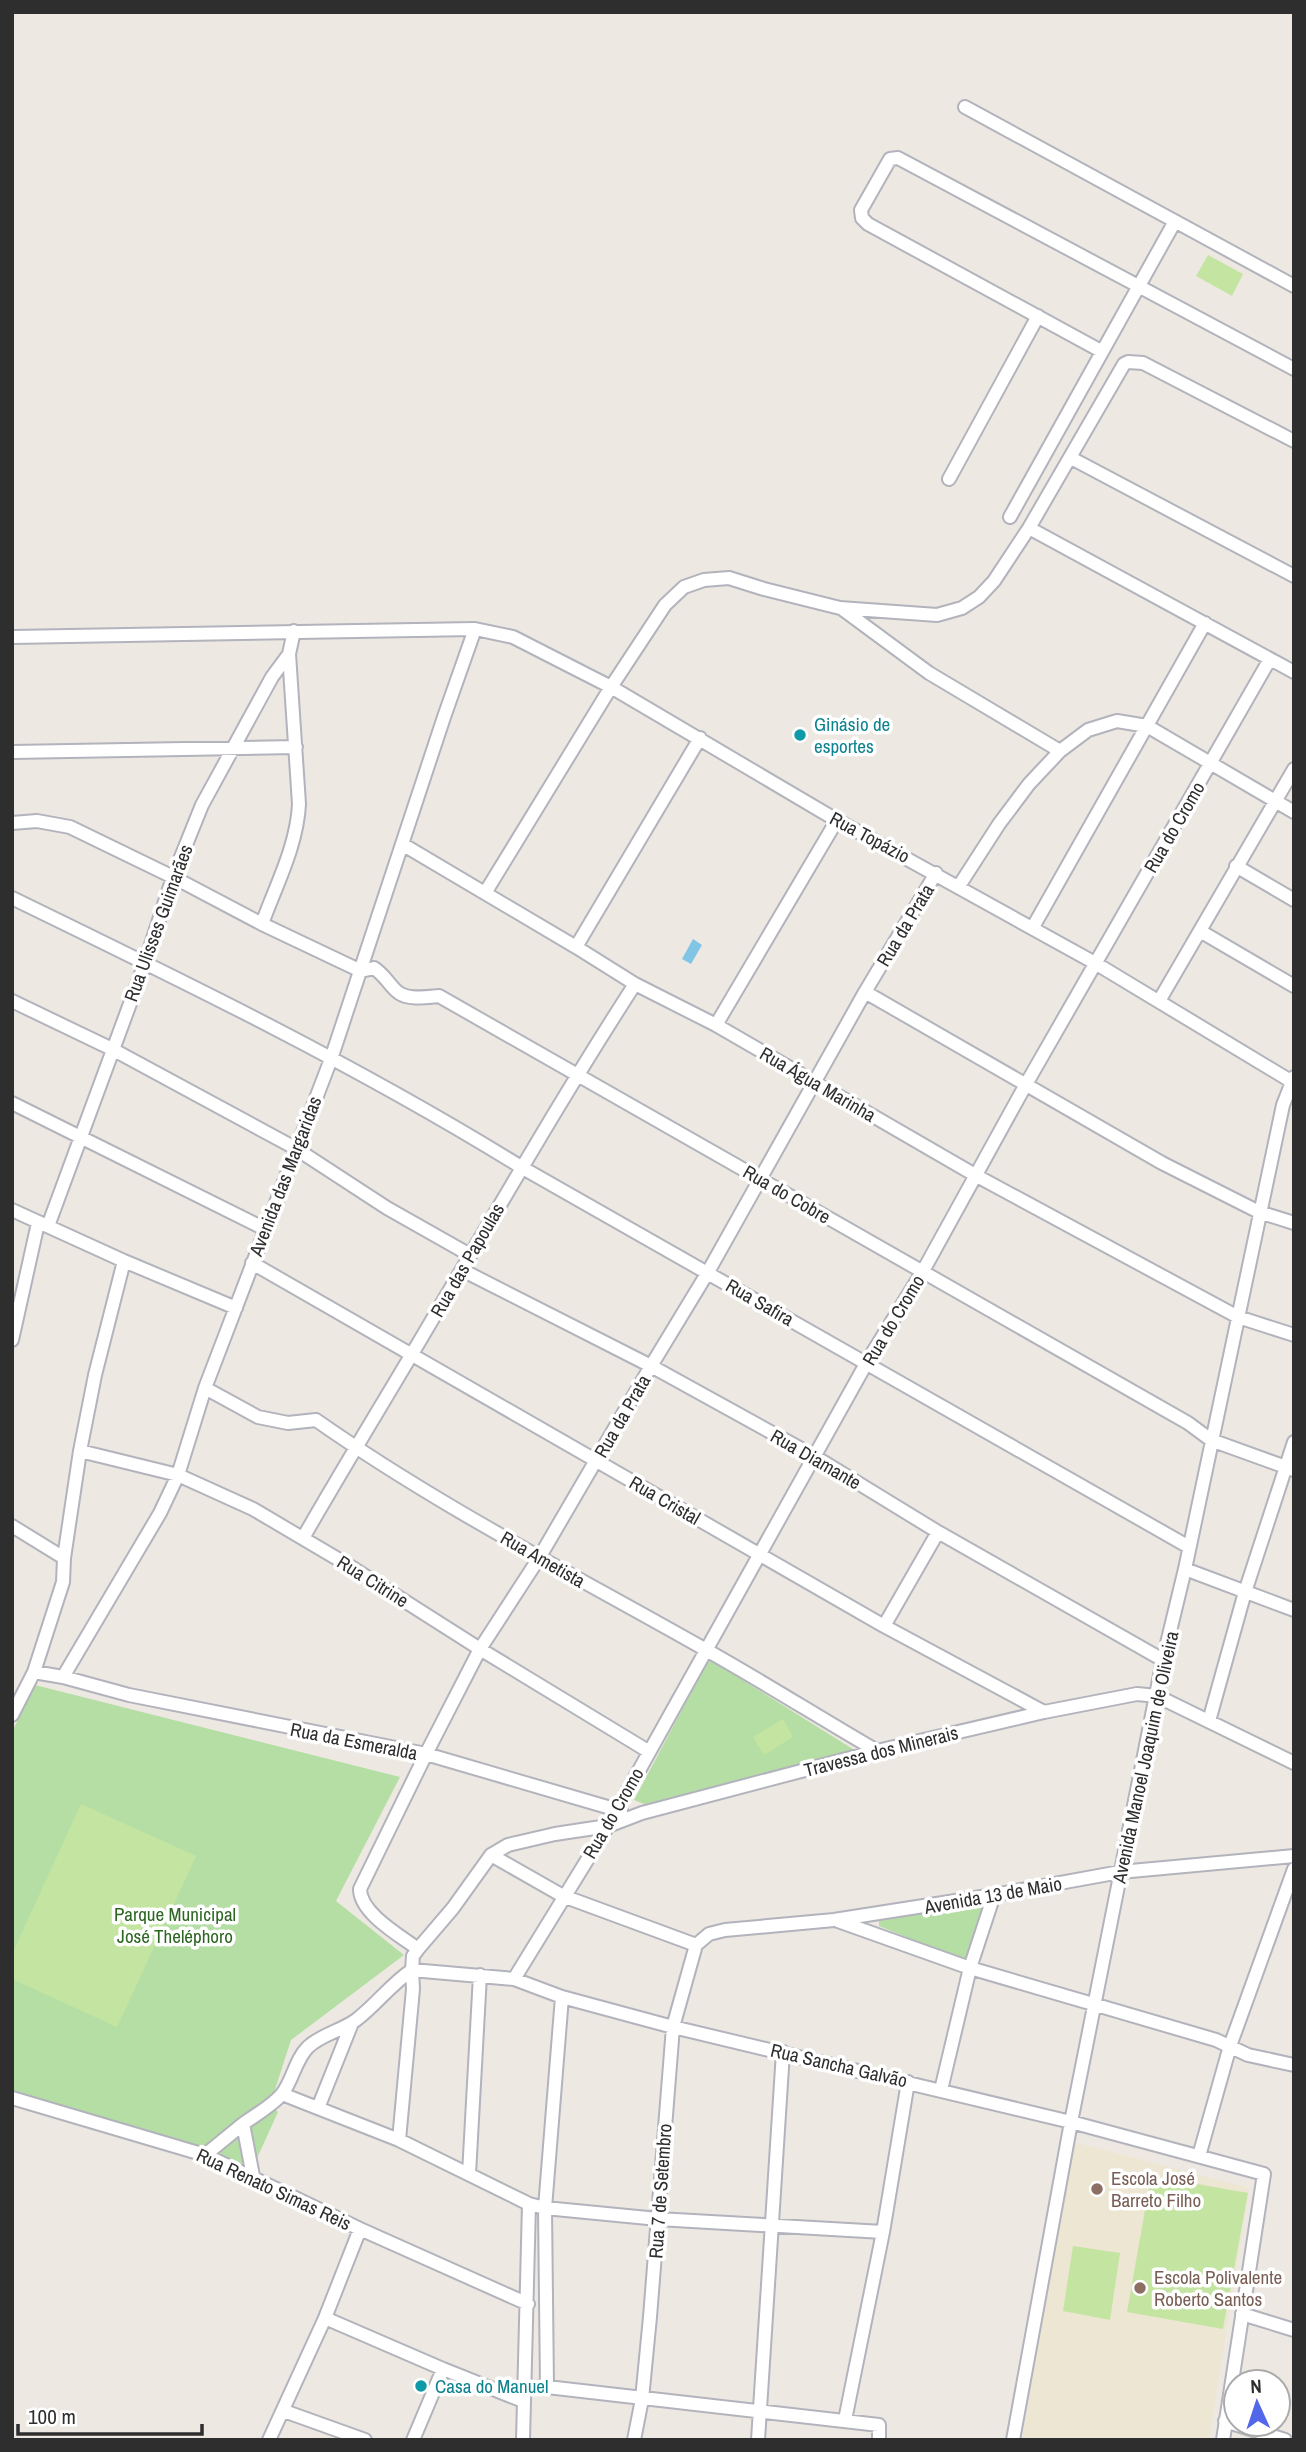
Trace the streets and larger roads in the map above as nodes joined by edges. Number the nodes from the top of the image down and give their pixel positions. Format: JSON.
{"nodes":[{"id":1,"x":965,"y":107,"type":"dead end"},
{"id":2,"x":1174,"y":223,"type":"junction"},
{"id":3,"x":1294,"y":286,"type":"edge"},
{"id":4,"x":1138,"y":287,"type":"junction"},
{"id":5,"x":1038,"y":316,"type":"junction"},
{"id":6,"x":1101,"y":351,"type":"junction"},
{"id":7,"x":1294,"y":369,"type":"edge"},
{"id":8,"x":1294,"y":442,"type":"edge"},
{"id":9,"x":1071,"y":458,"type":"junction"},
{"id":10,"x":949,"y":479,"type":"dead end"},
{"id":11,"x":1010,"y":517,"type":"dead end"},
{"id":12,"x":1029,"y":528,"type":"junction"},
{"id":13,"x":1294,"y":576,"type":"edge"},
{"id":14,"x":840,"y":608,"type":"junction"},
{"id":15,"x":1205,"y":623,"type":"junction"},
{"id":16,"x":475,"y":629,"type":"junction"},
{"id":17,"x":294,"y":631,"type":"junction"},
{"id":18,"x":12,"y":637,"type":"edge"},
{"id":19,"x":289,"y":654,"type":"junction"},
{"id":20,"x":1270,"y":659,"type":"junction"},
{"id":21,"x":1294,"y":672,"type":"edge"},
{"id":22,"x":611,"y":687,"type":"junction"},
{"id":23,"x":1147,"y":726,"type":"junction"},
{"id":24,"x":701,"y":738,"type":"junction"},
{"id":25,"x":296,"y":747,"type":"junction"},
{"id":26,"x":234,"y":749,"type":"junction"},
{"id":27,"x":1060,"y":751,"type":"junction"},
{"id":28,"x":12,"y":752,"type":"edge"},
{"id":29,"x":1210,"y":764,"type":"junction"},
{"id":30,"x":1294,"y":769,"type":"edge"},
{"id":31,"x":1275,"y":802,"type":"junction"},
{"id":32,"x":1294,"y":812,"type":"edge"},
{"id":33,"x":837,"y":820,"type":"junction"},
{"id":34,"x":12,"y":823,"type":"edge"},
{"id":35,"x":402,"y":844,"type":"junction"},
{"id":36,"x":1237,"y":866,"type":"junction"},
{"id":37,"x":936,"y":873,"type":"junction"},
{"id":38,"x":173,"y":877,"type":"junction"},
{"id":39,"x":959,"y":886,"type":"junction"},
{"id":40,"x":485,"y":892,"type":"junction"},
{"id":41,"x":12,"y":898,"type":"edge"},
{"id":42,"x":1294,"y":900,"type":"edge"},
{"id":43,"x":262,"y":924,"type":"junction"},
{"id":44,"x":1033,"y":927,"type":"junction"},
{"id":45,"x":1200,"y":931,"type":"junction"},
{"id":46,"x":576,"y":947,"type":"junction"},
{"id":47,"x":145,"y":962,"type":"junction"},
{"id":48,"x":1096,"y":963,"type":"junction"},
{"id":49,"x":361,"y":971,"type":"junction"},
{"id":50,"x":635,"y":984,"type":"junction"},
{"id":51,"x":1294,"y":986,"type":"edge"},
{"id":52,"x":865,"y":992,"type":"junction"},
{"id":53,"x":12,"y":1001,"type":"edge"},
{"id":54,"x":1159,"y":1001,"type":"junction"},
{"id":55,"x":716,"y":1025,"type":"junction"},
{"id":56,"x":112,"y":1049,"type":"junction"},
{"id":57,"x":331,"y":1059,"type":"junction"},
{"id":58,"x":575,"y":1076,"type":"junction"},
{"id":59,"x":1293,"y":1081,"type":"edge"},
{"id":60,"x":816,"y":1083,"type":"junction"},
{"id":61,"x":1025,"y":1086,"type":"junction"},
{"id":62,"x":12,"y":1103,"type":"edge"},
{"id":63,"x":81,"y":1138,"type":"junction"},
{"id":64,"x":295,"y":1147,"type":"junction"},
{"id":65,"x":521,"y":1167,"type":"junction"},
{"id":66,"x":975,"y":1175,"type":"junction"},
{"id":67,"x":761,"y":1179,"type":"junction"},
{"id":68,"x":12,"y":1210,"type":"edge"},
{"id":69,"x":1259,"y":1212,"type":"junction"},
{"id":70,"x":1294,"y":1223,"type":"edge"},
{"id":71,"x":43,"y":1225,"type":"junction"},
{"id":72,"x":265,"y":1229,"type":"junction"},
{"id":73,"x":470,"y":1255,"type":"junction"},
{"id":74,"x":124,"y":1262,"type":"junction"},
{"id":75,"x":252,"y":1263,"type":"junction"},
{"id":76,"x":462,"y":1270,"type":"junction"},
{"id":77,"x":923,"y":1271,"type":"junction"},
{"id":78,"x":708,"y":1272,"type":"junction"},
{"id":79,"x":236,"y":1308,"type":"junction"},
{"id":80,"x":1238,"y":1317,"type":"junction"},
{"id":81,"x":1294,"y":1335,"type":"edge"},
{"id":82,"x":12,"y":1340,"type":"edge"},
{"id":83,"x":411,"y":1356,"type":"junction"},
{"id":84,"x":867,"y":1363,"type":"junction"},
{"id":85,"x":651,"y":1366,"type":"junction"},
{"id":86,"x":205,"y":1388,"type":"junction"},
{"id":87,"x":1211,"y":1440,"type":"junction"},
{"id":88,"x":1294,"y":1442,"type":"edge"},
{"id":89,"x":355,"y":1446,"type":"junction"},
{"id":90,"x":80,"y":1451,"type":"junction"},
{"id":91,"x":814,"y":1456,"type":"junction"},
{"id":92,"x":596,"y":1461,"type":"junction"},
{"id":93,"x":1290,"y":1469,"type":"edge"},
{"id":94,"x":178,"y":1475,"type":"junction"},
{"id":95,"x":12,"y":1526,"type":"edge"},
{"id":96,"x":938,"y":1532,"type":"junction"},
{"id":97,"x":303,"y":1538,"type":"junction"},
{"id":98,"x":1189,"y":1547,"type":"junction"},
{"id":99,"x":760,"y":1555,"type":"junction"},
{"id":100,"x":64,"y":1558,"type":"junction"},
{"id":101,"x":539,"y":1558,"type":"junction"},
{"id":102,"x":1185,"y":1569,"type":"junction"},
{"id":103,"x":1245,"y":1592,"type":"junction"},
{"id":104,"x":1294,"y":1610,"type":"edge"},
{"id":105,"x":884,"y":1626,"type":"junction"},
{"id":106,"x":480,"y":1649,"type":"junction"},
{"id":107,"x":707,"y":1650,"type":"junction"},
{"id":108,"x":1163,"y":1660,"type":"junction"},
{"id":109,"x":34,"y":1672,"type":"junction"},
{"id":110,"x":64,"y":1677,"type":"junction"},
{"id":111,"x":1157,"y":1696,"type":"junction"},
{"id":112,"x":1044,"y":1712,"type":"junction"},
{"id":113,"x":12,"y":1715,"type":"edge"},
{"id":114,"x":1209,"y":1721,"type":"junction"},
{"id":115,"x":648,"y":1751,"type":"junction"},
{"id":116,"x":877,"y":1751,"type":"junction"},
{"id":117,"x":426,"y":1754,"type":"junction"},
{"id":118,"x":1294,"y":1763,"type":"edge"},
{"id":119,"x":616,"y":1810,"type":"junction"},
{"id":120,"x":642,"y":1813,"type":"junction"},
{"id":121,"x":608,"y":1826,"type":"junction"},
{"id":122,"x":491,"y":1855,"type":"junction"},
{"id":123,"x":1294,"y":1856,"type":"edge"},
{"id":124,"x":1294,"y":1868,"type":"edge"},
{"id":125,"x":1120,"y":1872,"type":"junction"},
{"id":126,"x":994,"y":1895,"type":"junction"},
{"id":127,"x":563,"y":1896,"type":"junction"},
{"id":128,"x":834,"y":1920,"type":"junction"},
{"id":129,"x":696,"y":1945,"type":"junction"},
{"id":130,"x":418,"y":1949,"type":"junction"},
{"id":131,"x":970,"y":1968,"type":"junction"},
{"id":132,"x":412,"y":1970,"type":"junction"},
{"id":133,"x":480,"y":1975,"type":"junction"},
{"id":134,"x":514,"y":1979,"type":"junction"},
{"id":135,"x":562,"y":1997,"type":"junction"},
{"id":136,"x":1095,"y":2003,"type":"junction"},
{"id":137,"x":352,"y":2023,"type":"junction"},
{"id":138,"x":673,"y":2027,"type":"junction"},
{"id":139,"x":1230,"y":2046,"type":"junction"},
{"id":140,"x":783,"y":2052,"type":"junction"},
{"id":141,"x":1294,"y":2065,"type":"edge"},
{"id":142,"x":908,"y":2081,"type":"junction"},
{"id":143,"x":941,"y":2090,"type":"junction"},
{"id":144,"x":282,"y":2094,"type":"junction"},
{"id":145,"x":12,"y":2098,"type":"edge"},
{"id":146,"x":318,"y":2108,"type":"junction"},
{"id":147,"x":1071,"y":2122,"type":"junction"},
{"id":148,"x":243,"y":2124,"type":"junction"},
{"id":149,"x":399,"y":2140,"type":"junction"},
{"id":150,"x":205,"y":2155,"type":"junction"},
{"id":151,"x":1199,"y":2156,"type":"junction"},
{"id":152,"x":469,"y":2174,"type":"junction"},
{"id":153,"x":253,"y":2176,"type":"junction"},
{"id":154,"x":529,"y":2204,"type":"junction"},
{"id":155,"x":545,"y":2208,"type":"junction"},
{"id":156,"x":658,"y":2219,"type":"junction"},
{"id":157,"x":773,"y":2225,"type":"junction"},
{"id":158,"x":360,"y":2229,"type":"junction"},
{"id":159,"x":883,"y":2232,"type":"junction"},
{"id":160,"x":528,"y":2304,"type":"junction"},
{"id":161,"x":1242,"y":2314,"type":"junction"},
{"id":162,"x":325,"y":2318,"type":"junction"},
{"id":163,"x":1294,"y":2330,"type":"edge"},
{"id":164,"x":1233,"y":2368,"type":"edge"},
{"id":165,"x":443,"y":2370,"type":"junction"},
{"id":166,"x":547,"y":2387,"type":"junction"},
{"id":167,"x":523,"y":2394,"type":"junction"},
{"id":168,"x":642,"y":2399,"type":"junction"},
{"id":169,"x":284,"y":2411,"type":"junction"},
{"id":170,"x":760,"y":2412,"type":"junction"},
{"id":171,"x":845,"y":2420,"type":"junction"},
{"id":172,"x":269,"y":2440,"type":"edge"},
{"id":173,"x":365,"y":2440,"type":"edge"},
{"id":174,"x":413,"y":2440,"type":"edge"},
{"id":175,"x":523,"y":2440,"type":"edge"},
{"id":176,"x":634,"y":2440,"type":"edge"},
{"id":177,"x":758,"y":2440,"type":"edge"},
{"id":178,"x":878,"y":2440,"type":"edge"},
{"id":179,"x":1013,"y":2440,"type":"edge"}],
"edges":[{"from":1,"to":2,"type":"street"},
{"from":2,"to":3,"type":"street"},
{"from":2,"to":4,"type":"street"},
{"from":4,"to":5,"type":"street"},
{"from":4,"to":6,"type":"street"},
{"from":4,"to":7,"type":"street"},
{"from":5,"to":6,"type":"street"},
{"from":5,"to":10,"type":"street"},
{"from":6,"to":11,"type":"street"},
{"from":8,"to":9,"type":"street"},
{"from":9,"to":12,"type":"street"},
{"from":9,"to":13,"type":"street"},
{"from":12,"to":14,"type":"street"},
{"from":12,"to":15,"type":"street"},
{"from":14,"to":22,"type":"street"},
{"from":14,"to":27,"type":"street"},
{"from":15,"to":20,"type":"street"},
{"from":15,"to":23,"type":"street"},
{"from":16,"to":17,"type":"street","name":"Rua Topázio"},
{"from":16,"to":22,"type":"street","name":"Rua Topázio"},
{"from":16,"to":35,"type":"street","name":"Avenida das Margaridas"},
{"from":17,"to":18,"type":"street","name":"Rua Topázio"},
{"from":17,"to":19,"type":"street","name":"Rua Ulisses Guimarães"},
{"from":19,"to":25,"type":"street"},
{"from":19,"to":26,"type":"street","name":"Rua Ulisses Guimarães"},
{"from":20,"to":21,"type":"street"},
{"from":20,"to":29,"type":"street","name":"Rua do Cromo"},
{"from":22,"to":24,"type":"street","name":"Rua Topázio"},
{"from":22,"to":40,"type":"street"},
{"from":23,"to":27,"type":"street"},
{"from":23,"to":29,"type":"street"},
{"from":23,"to":44,"type":"street"},
{"from":24,"to":33,"type":"street","name":"Rua Topázio"},
{"from":24,"to":46,"type":"street"},
{"from":25,"to":26,"type":"street"},
{"from":25,"to":43,"type":"street"},
{"from":26,"to":28,"type":"street"},
{"from":26,"to":38,"type":"street","name":"Rua Ulisses Guimarães"},
{"from":27,"to":39,"type":"street"},
{"from":29,"to":31,"type":"street"},
{"from":29,"to":48,"type":"street","name":"Rua do Cromo"},
{"from":30,"to":31,"type":"street"},
{"from":31,"to":32,"type":"street"},
{"from":31,"to":36,"type":"street"},
{"from":33,"to":37,"type":"street","name":"Rua Topázio"},
{"from":33,"to":55,"type":"street"},
{"from":34,"to":38,"type":"street"},
{"from":35,"to":40,"type":"street","name":"Rua Água Marinha"},
{"from":35,"to":49,"type":"street","name":"Avenida das Margaridas"},
{"from":36,"to":42,"type":"street"},
{"from":36,"to":45,"type":"street"},
{"from":37,"to":39,"type":"street","name":"Rua Topázio"},
{"from":37,"to":52,"type":"street","name":"Rua da Prata"},
{"from":38,"to":43,"type":"street"},
{"from":38,"to":47,"type":"street","name":"Rua Ulisses Guimarães"},
{"from":39,"to":44,"type":"street","name":"Rua Topázio"},
{"from":40,"to":46,"type":"street","name":"Rua Água Marinha"},
{"from":41,"to":47,"type":"street","name":"Rua Safira"},
{"from":43,"to":49,"type":"street"},
{"from":44,"to":48,"type":"street","name":"Rua Topázio"},
{"from":45,"to":51,"type":"street"},
{"from":45,"to":54,"type":"street"},
{"from":46,"to":50,"type":"street","name":"Rua Água Marinha"},
{"from":47,"to":56,"type":"street","name":"Rua Ulisses Guimarães"},
{"from":47,"to":57,"type":"street","name":"Rua Safira"},
{"from":48,"to":54,"type":"street","name":"Rua Topázio"},
{"from":48,"to":61,"type":"street","name":"Rua do Cromo"},
{"from":49,"to":57,"type":"street","name":"Avenida das Margaridas"},
{"from":49,"to":58,"type":"street","name":"Rua do Cobre"},
{"from":50,"to":55,"type":"street","name":"Rua Água Marinha"},
{"from":50,"to":58,"type":"street","name":"Rua das Papoulas"},
{"from":52,"to":60,"type":"street","name":"Rua da Prata"},
{"from":52,"to":61,"type":"street"},
{"from":53,"to":56,"type":"street"},
{"from":54,"to":59,"type":"street","name":"Rua Topázio"},
{"from":55,"to":60,"type":"street","name":"Rua Água Marinha"},
{"from":56,"to":63,"type":"street","name":"Rua Ulisses Guimarães"},
{"from":56,"to":64,"type":"street"},
{"from":57,"to":64,"type":"street","name":"Avenida das Margaridas"},
{"from":57,"to":65,"type":"street","name":"Rua Safira"},
{"from":58,"to":65,"type":"street","name":"Rua das Papoulas"},
{"from":58,"to":67,"type":"street","name":"Rua do Cobre"},
{"from":59,"to":69,"type":"street","name":"Avenida Manoel Joaquim de Oliveira"},
{"from":60,"to":66,"type":"street","name":"Rua Água Marinha"},
{"from":60,"to":67,"type":"street","name":"Rua da Prata"},
{"from":61,"to":66,"type":"street","name":"Rua do Cromo"},
{"from":61,"to":69,"type":"street"},
{"from":62,"to":63,"type":"street"},
{"from":63,"to":71,"type":"street","name":"Rua Ulisses Guimarães"},
{"from":63,"to":72,"type":"street"},
{"from":64,"to":72,"type":"street","name":"Avenida das Margaridas"},
{"from":64,"to":73,"type":"street"},
{"from":65,"to":73,"type":"street","name":"Rua das Papoulas"},
{"from":65,"to":78,"type":"street","name":"Rua Safira"},
{"from":66,"to":77,"type":"street","name":"Rua do Cromo"},
{"from":66,"to":80,"type":"street","name":"Rua Água Marinha"},
{"from":67,"to":77,"type":"street","name":"Rua do Cobre"},
{"from":67,"to":78,"type":"street","name":"Rua da Prata"},
{"from":68,"to":71,"type":"street"},
{"from":69,"to":70,"type":"street"},
{"from":69,"to":80,"type":"street","name":"Avenida Manoel Joaquim de Oliveira"},
{"from":71,"to":74,"type":"street"},
{"from":71,"to":82,"type":"street","name":"Rua Ulisses Guimarães"},
{"from":72,"to":75,"type":"street","name":"Avenida das Margaridas"},
{"from":73,"to":76,"type":"street","name":"Rua das Papoulas"},
{"from":74,"to":79,"type":"street"},
{"from":74,"to":90,"type":"street"},
{"from":75,"to":79,"type":"street","name":"Avenida das Margaridas"},
{"from":75,"to":83,"type":"street","name":"Rua Cristal"},
{"from":76,"to":83,"type":"street","name":"Rua das Papoulas"},
{"from":76,"to":85,"type":"street","name":"Rua Diamante"},
{"from":77,"to":84,"type":"street","name":"Rua do Cromo"},
{"from":77,"to":87,"type":"street","name":"Rua do Cobre"},
{"from":78,"to":84,"type":"street","name":"Rua Safira"},
{"from":78,"to":85,"type":"street","name":"Rua da Prata"},
{"from":79,"to":86,"type":"street","name":"Avenida das Margaridas"},
{"from":80,"to":81,"type":"street","name":"Rua Água Marinha"},
{"from":80,"to":87,"type":"street","name":"Avenida Manoel Joaquim de Oliveira"},
{"from":83,"to":89,"type":"street","name":"Rua das Papoulas"},
{"from":83,"to":92,"type":"street","name":"Rua Cristal"},
{"from":84,"to":91,"type":"street","name":"Rua do Cromo"},
{"from":84,"to":98,"type":"street","name":"Rua Safira"},
{"from":85,"to":91,"type":"street","name":"Rua Diamante"},
{"from":85,"to":92,"type":"street","name":"Rua da Prata"},
{"from":86,"to":89,"type":"street","name":"Rua Ametista"},
{"from":86,"to":94,"type":"street","name":"Avenida das Margaridas"},
{"from":87,"to":93,"type":"street","name":"Rua do Cobre"},
{"from":87,"to":98,"type":"street","name":"Avenida Manoel Joaquim de Oliveira"},
{"from":88,"to":93,"type":"street"},
{"from":89,"to":97,"type":"street","name":"Rua das Papoulas"},
{"from":89,"to":101,"type":"street","name":"Rua Ametista"},
{"from":90,"to":94,"type":"street","name":"Rua Citrine"},
{"from":90,"to":100,"type":"street"},
{"from":91,"to":96,"type":"street","name":"Rua Diamante"},
{"from":91,"to":99,"type":"street","name":"Rua do Cromo"},
{"from":92,"to":99,"type":"street","name":"Rua Cristal"},
{"from":92,"to":101,"type":"street","name":"Rua da Prata"},
{"from":93,"to":103,"type":"street"},
{"from":94,"to":97,"type":"street","name":"Rua Citrine"},
{"from":94,"to":110,"type":"street","name":"Avenida das Margaridas"},
{"from":95,"to":100,"type":"street"},
{"from":96,"to":105,"type":"street"},
{"from":96,"to":108,"type":"street","name":"Rua Diamante"},
{"from":97,"to":106,"type":"street","name":"Rua Citrine"},
{"from":98,"to":102,"type":"street","name":"Avenida Manoel Joaquim de Oliveira"},
{"from":99,"to":105,"type":"street","name":"Rua Cristal"},
{"from":99,"to":107,"type":"street","name":"Rua do Cromo"},
{"from":100,"to":109,"type":"street"},
{"from":101,"to":106,"type":"street","name":"Rua da Prata"},
{"from":101,"to":107,"type":"street","name":"Rua Ametista"},
{"from":102,"to":103,"type":"street"},
{"from":102,"to":108,"type":"street","name":"Avenida Manoel Joaquim de Oliveira"},
{"from":103,"to":104,"type":"street"},
{"from":103,"to":114,"type":"street"},
{"from":105,"to":112,"type":"street","name":"Rua Cristal"},
{"from":106,"to":115,"type":"street","name":"Rua Citrine"},
{"from":106,"to":117,"type":"street","name":"Rua da Prata"},
{"from":107,"to":115,"type":"street","name":"Rua do Cromo"},
{"from":107,"to":116,"type":"street","name":"Rua Ametista"},
{"from":108,"to":111,"type":"street","name":"Avenida Manoel Joaquim de Oliveira"},
{"from":109,"to":110,"type":"street"},
{"from":109,"to":113,"type":"street"},
{"from":110,"to":117,"type":"street","name":"Rua da Esmeralda"},
{"from":111,"to":112,"type":"street","name":"Travessa dos Minerais"},
{"from":111,"to":114,"type":"street"},
{"from":111,"to":125,"type":"street","name":"Avenida Manoel Joaquim de Oliveira"},
{"from":112,"to":116,"type":"street","name":"Travessa dos Minerais"},
{"from":114,"to":118,"type":"street"},
{"from":115,"to":119,"type":"street","name":"Rua do Cromo"},
{"from":116,"to":120,"type":"street","name":"Travessa dos Minerais"},
{"from":117,"to":119,"type":"street","name":"Rua da Esmeralda"},
{"from":117,"to":130,"type":"street","name":"Rua da Prata"},
{"from":119,"to":120,"type":"street","name":"Rua da Esmeralda"},
{"from":119,"to":121,"type":"street","name":"Rua do Cromo"},
{"from":120,"to":121,"type":"street","name":"Travessa dos Minerais"},
{"from":121,"to":122,"type":"street","name":"Travessa dos Minerais"},
{"from":121,"to":127,"type":"street","name":"Rua do Cromo"},
{"from":122,"to":127,"type":"street"},
{"from":122,"to":130,"type":"street"},
{"from":123,"to":125,"type":"street","name":"Avenida 13 de Maio"},
{"from":124,"to":139,"type":"street"},
{"from":125,"to":126,"type":"street","name":"Avenida 13 de Maio"},
{"from":125,"to":136,"type":"street","name":"Avenida Manoel Joaquim de Oliveira"},
{"from":126,"to":128,"type":"street","name":"Avenida 13 de Maio"},
{"from":126,"to":131,"type":"street"},
{"from":127,"to":129,"type":"street"},
{"from":127,"to":134,"type":"street","name":"Rua do Cromo"},
{"from":128,"to":129,"type":"street","name":"Avenida 13 de Maio"},
{"from":128,"to":131,"type":"street"},
{"from":129,"to":138,"type":"street","name":"Rua 7 de Setembro"},
{"from":130,"to":132,"type":"street"},
{"from":131,"to":136,"type":"street"},
{"from":131,"to":143,"type":"street"},
{"from":132,"to":133,"type":"street","name":"Rua Sancha Galvão"},
{"from":132,"to":137,"type":"street"},
{"from":132,"to":149,"type":"street"},
{"from":133,"to":134,"type":"street","name":"Rua Sancha Galvão"},
{"from":133,"to":152,"type":"street"},
{"from":134,"to":135,"type":"street","name":"Rua Sancha Galvão"},
{"from":135,"to":138,"type":"street","name":"Rua Sancha Galvão"},
{"from":135,"to":155,"type":"street"},
{"from":136,"to":139,"type":"street"},
{"from":136,"to":147,"type":"street","name":"Avenida Manoel Joaquim de Oliveira"},
{"from":137,"to":144,"type":"street"},
{"from":137,"to":146,"type":"street"},
{"from":138,"to":140,"type":"street","name":"Rua Sancha Galvão"},
{"from":138,"to":156,"type":"street","name":"Rua 7 de Setembro"},
{"from":139,"to":141,"type":"street"},
{"from":139,"to":151,"type":"street"},
{"from":140,"to":142,"type":"street","name":"Rua Sancha Galvão"},
{"from":140,"to":157,"type":"street"},
{"from":142,"to":143,"type":"street","name":"Rua Sancha Galvão"},
{"from":142,"to":159,"type":"street"},
{"from":143,"to":147,"type":"street","name":"Rua Sancha Galvão"},
{"from":144,"to":146,"type":"street"},
{"from":144,"to":148,"type":"street"},
{"from":145,"to":150,"type":"street","name":"Rua Renato Simas Reis"},
{"from":146,"to":149,"type":"street"},
{"from":147,"to":151,"type":"street","name":"Rua Sancha Galvão"},
{"from":147,"to":179,"type":"street","name":"Avenida Manoel Joaquim de Oliveira"},
{"from":148,"to":150,"type":"street"},
{"from":148,"to":153,"type":"street"},
{"from":149,"to":152,"type":"street"},
{"from":150,"to":153,"type":"street","name":"Rua Renato Simas Reis"},
{"from":151,"to":161,"type":"street","name":"Rua Sancha Galvão"},
{"from":152,"to":154,"type":"street"},
{"from":153,"to":158,"type":"street","name":"Rua Renato Simas Reis"},
{"from":154,"to":155,"type":"street"},
{"from":154,"to":160,"type":"street"},
{"from":155,"to":156,"type":"street"},
{"from":155,"to":166,"type":"street"},
{"from":156,"to":157,"type":"street"},
{"from":156,"to":168,"type":"street","name":"Rua 7 de Setembro"},
{"from":157,"to":159,"type":"street"},
{"from":157,"to":170,"type":"street"},
{"from":158,"to":160,"type":"street","name":"Rua Renato Simas Reis"},
{"from":158,"to":162,"type":"street"},
{"from":159,"to":171,"type":"street"},
{"from":160,"to":167,"type":"street"},
{"from":161,"to":163,"type":"street"},
{"from":161,"to":164,"type":"street"},
{"from":162,"to":165,"type":"street"},
{"from":162,"to":169,"type":"street"},
{"from":165,"to":167,"type":"street"},
{"from":165,"to":174,"type":"street"},
{"from":166,"to":167,"type":"street"},
{"from":166,"to":168,"type":"street"},
{"from":167,"to":175,"type":"street"},
{"from":168,"to":170,"type":"street"},
{"from":168,"to":176,"type":"street","name":"Rua 7 de Setembro"},
{"from":169,"to":172,"type":"street"},
{"from":169,"to":173,"type":"street"},
{"from":170,"to":171,"type":"street"},
{"from":170,"to":177,"type":"street"},
{"from":171,"to":178,"type":"street"}]}
